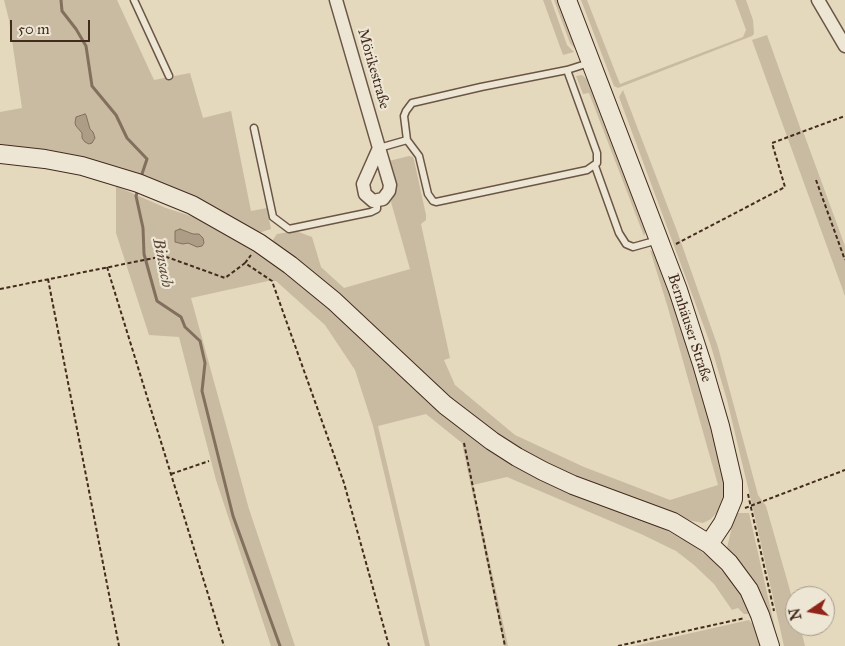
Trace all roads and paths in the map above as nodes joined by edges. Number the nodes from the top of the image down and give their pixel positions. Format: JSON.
{"nodes":[{"id":1,"x":134,"y":0,"type":"edge"},
{"id":2,"x":336,"y":0,"type":"edge"},
{"id":3,"x":567,"y":0,"type":"edge"},
{"id":4,"x":818,"y":0,"type":"edge"},
{"id":5,"x":845,"y":46,"type":"edge"},
{"id":6,"x":591,"y":62,"type":"junction"},
{"id":7,"x":567,"y":70,"type":"junction"},
{"id":8,"x":170,"y":76,"type":"dead end"},
{"id":9,"x":845,"y":116,"type":"edge"},
{"id":10,"x":254,"y":128,"type":"dead end"},
{"id":11,"x":407,"y":140,"type":"junction"},
{"id":12,"x":379,"y":148,"type":"junction"},
{"id":13,"x":0,"y":154,"type":"edge"},
{"id":14,"x":595,"y":166,"type":"junction"},
{"id":15,"x":816,"y":180,"type":"dead end"},
{"id":16,"x":378,"y":201,"type":"junction"},
{"id":17,"x":667,"y":242,"type":"junction"},
{"id":18,"x":845,"y":260,"type":"edge"},
{"id":19,"x":107,"y":267,"type":"junction"},
{"id":20,"x":48,"y":279,"type":"junction"},
{"id":21,"x":0,"y":289,"type":"edge"},
{"id":22,"x":464,"y":443,"type":"dead end"},
{"id":23,"x":209,"y":461,"type":"dead end"},
{"id":24,"x":845,"y":470,"type":"edge"},
{"id":25,"x":171,"y":474,"type":"junction"},
{"id":26,"x":751,"y":506,"type":"dead end"},
{"id":27,"x":709,"y":544,"type":"junction"},
{"id":28,"x":760,"y":615,"type":"junction"},
{"id":29,"x":119,"y":646,"type":"edge"},
{"id":30,"x":224,"y":646,"type":"edge"},
{"id":31,"x":389,"y":646,"type":"edge"},
{"id":32,"x":505,"y":646,"type":"edge"},
{"id":33,"x":618,"y":646,"type":"edge"},
{"id":34,"x":770,"y":646,"type":"edge"}],
"edges":[{"from":1,"to":8,"type":"lane"},
{"from":2,"to":12,"type":"street","name":"Mörikestraße"},
{"from":3,"to":6,"type":"main road","name":"Bernhäuser Straße"},
{"from":4,"to":5,"type":"street"},
{"from":6,"to":7,"type":"lane"},
{"from":6,"to":17,"type":"main road","name":"Bernhäuser Straße"},
{"from":7,"to":11,"type":"lane"},
{"from":7,"to":14,"type":"lane"},
{"from":9,"to":17,"type":"path"},
{"from":10,"to":16,"type":"lane"},
{"from":11,"to":12,"type":"lane"},
{"from":11,"to":14,"type":"lane"},
{"from":12,"to":16,"type":"street","name":"Mörikestraße"},
{"from":12,"to":16,"type":"street"},
{"from":13,"to":27,"type":"main road"},
{"from":14,"to":17,"type":"lane"},
{"from":15,"to":18,"type":"path"},
{"from":17,"to":27,"type":"main road","name":"Bernhäuser Straße"},
{"from":19,"to":20,"type":"path"},
{"from":19,"to":25,"type":"path"},
{"from":19,"to":31,"type":"path"},
{"from":20,"to":21,"type":"path"},
{"from":20,"to":29,"type":"path"},
{"from":22,"to":32,"type":"path"},
{"from":23,"to":25,"type":"path"},
{"from":24,"to":26,"type":"path"},
{"from":25,"to":30,"type":"path"},
{"from":27,"to":28,"type":"main road"},
{"from":28,"to":33,"type":"path"},
{"from":28,"to":34,"type":"main road"}]}
